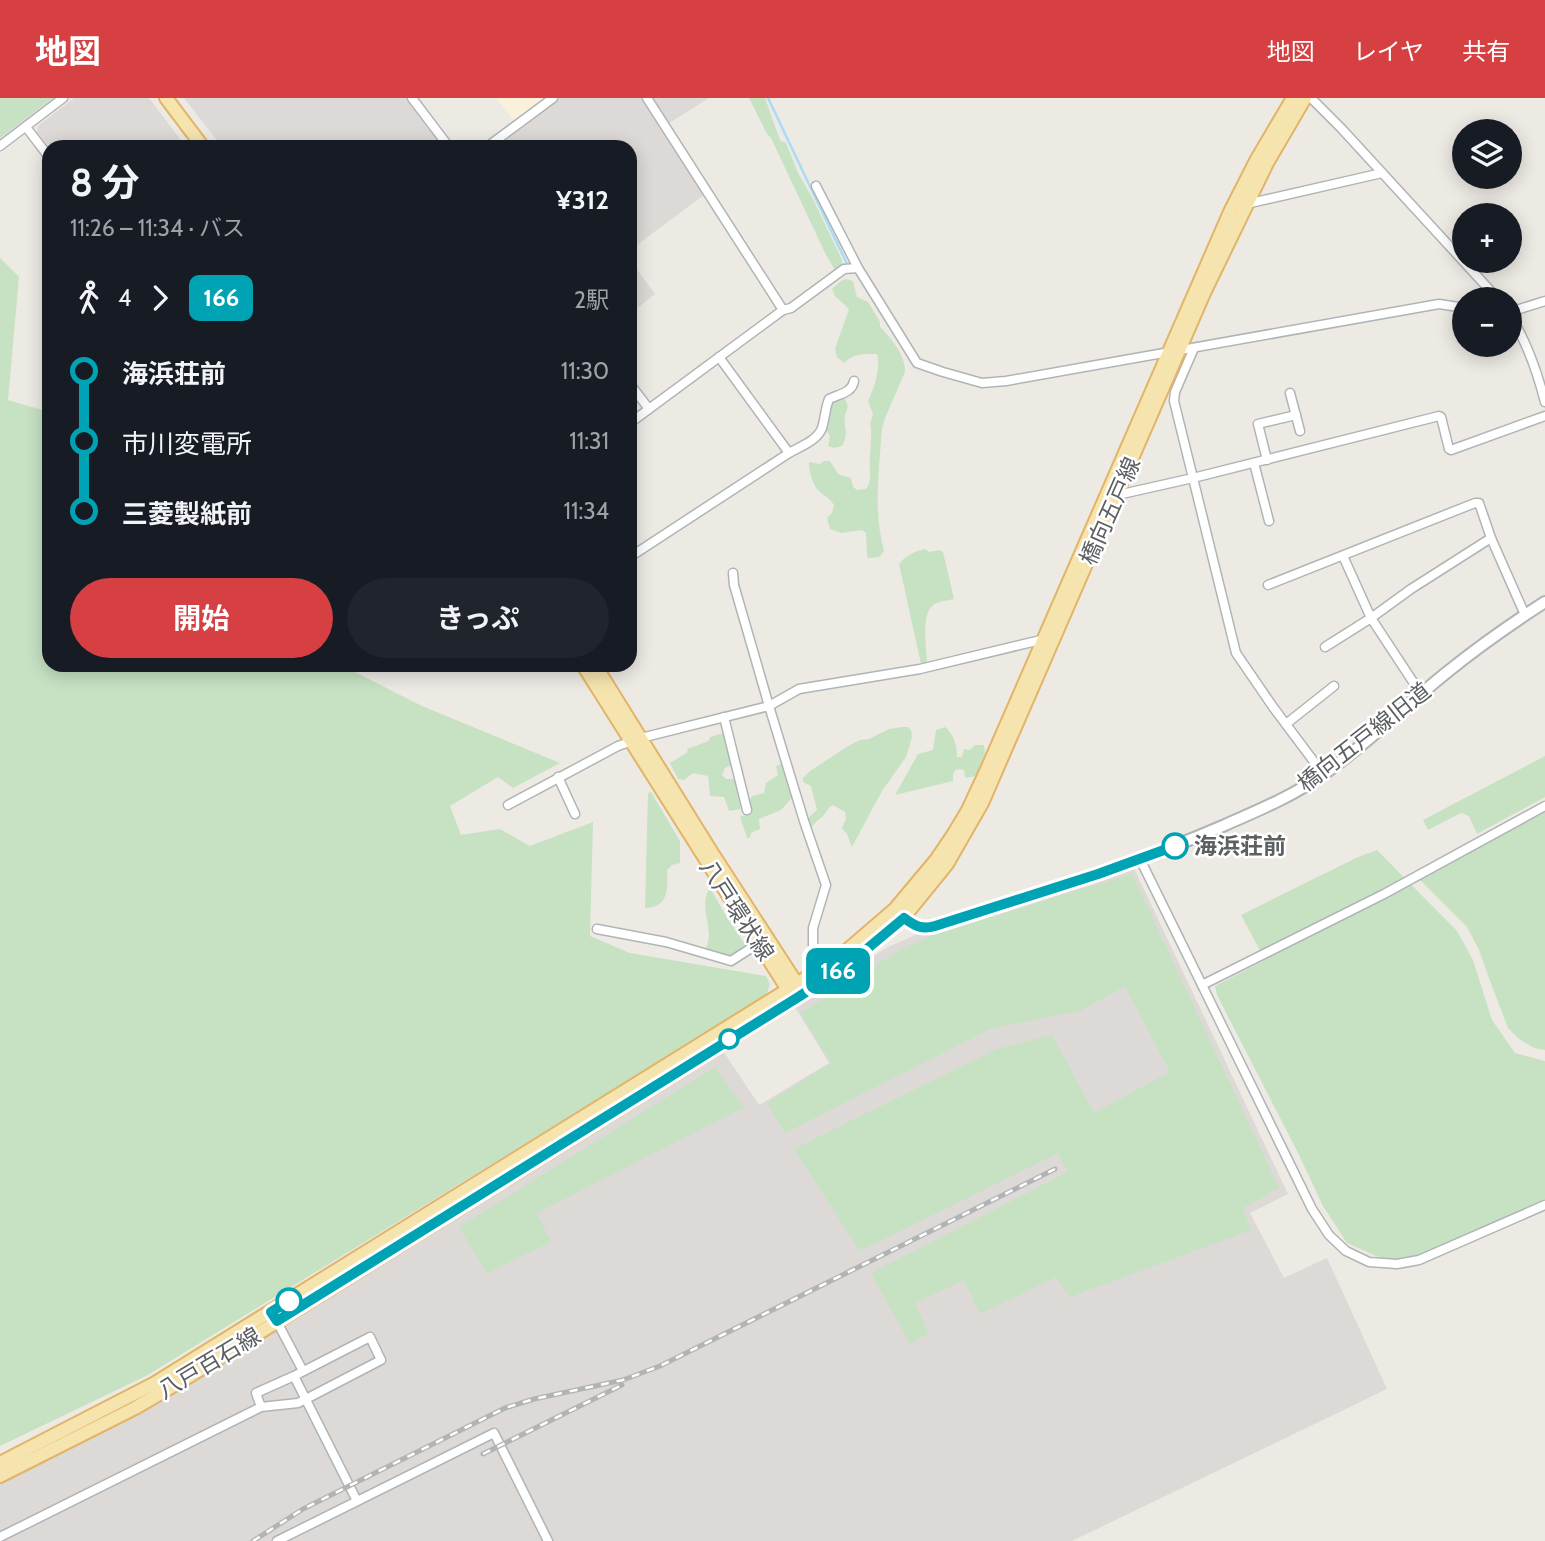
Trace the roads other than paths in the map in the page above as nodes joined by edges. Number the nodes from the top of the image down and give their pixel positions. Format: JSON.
{"nodes":[{"id":1,"x":63,"y":98,"type":"edge"},
{"id":2,"x":166,"y":98,"type":"edge"},
{"id":3,"x":412,"y":98,"type":"edge"},
{"id":4,"x":553,"y":98,"type":"edge"},
{"id":5,"x":647,"y":98,"type":"edge"},
{"id":6,"x":1293,"y":98,"type":"edge"},
{"id":7,"x":1305,"y":98,"type":"edge"},
{"id":8,"x":1311,"y":98,"type":"edge"},
{"id":9,"x":26,"y":127,"type":"junction"},
{"id":10,"x":198,"y":140,"type":"edge"},
{"id":11,"x":444,"y":140,"type":"edge"},
{"id":12,"x":496,"y":140,"type":"edge"},
{"id":13,"x":0,"y":146,"type":"edge"},
{"id":14,"x":42,"y":148,"type":"edge"},
{"id":15,"x":1382,"y":173,"type":"junction"},
{"id":16,"x":816,"y":186,"type":"dead end"},
{"id":17,"x":1246,"y":204,"type":"junction"},
{"id":18,"x":858,"y":268,"type":"junction"},
{"id":19,"x":1487,"y":287,"type":"edge"},
{"id":20,"x":1545,"y":301,"type":"edge"},
{"id":21,"x":1452,"y":306,"type":"edge"},
{"id":22,"x":1522,"y":309,"type":"edge"},
{"id":23,"x":783,"y":310,"type":"junction"},
{"id":24,"x":1522,"y":335,"type":"edge"},
{"id":25,"x":1194,"y":348,"type":"junction"},
{"id":26,"x":719,"y":357,"type":"junction"},
{"id":27,"x":1177,"y":358,"type":"junction"},
{"id":28,"x":854,"y":381,"type":"dead end"},
{"id":29,"x":637,"y":393,"type":"edge"},
{"id":30,"x":1290,"y":393,"type":"dead end"},
{"id":31,"x":1545,"y":402,"type":"edge"},
{"id":32,"x":649,"y":409,"type":"junction"},
{"id":33,"x":1296,"y":415,"type":"junction"},
{"id":34,"x":1545,"y":416,"type":"edge"},
{"id":35,"x":637,"y":418,"type":"edge"},
{"id":36,"x":1300,"y":431,"type":"dead end"},
{"id":37,"x":789,"y":453,"type":"junction"},
{"id":38,"x":1267,"y":460,"type":"junction"},
{"id":39,"x":1254,"y":463,"type":"junction"},
{"id":40,"x":1193,"y":478,"type":"junction"},
{"id":41,"x":1111,"y":497,"type":"junction"},
{"id":42,"x":1269,"y":521,"type":"dead end"},
{"id":43,"x":1491,"y":538,"type":"junction"},
{"id":44,"x":637,"y":551,"type":"edge"},
{"id":45,"x":1343,"y":556,"type":"junction"},
{"id":46,"x":733,"y":573,"type":"dead end"},
{"id":47,"x":1268,"y":585,"type":"dead end"},
{"id":48,"x":1545,"y":602,"type":"edge"},
{"id":49,"x":1525,"y":615,"type":"junction"},
{"id":50,"x":1371,"y":618,"type":"junction"},
{"id":51,"x":1049,"y":638,"type":"junction"},
{"id":52,"x":1325,"y":647,"type":"dead end"},
{"id":53,"x":588,"y":672,"type":"edge"},
{"id":54,"x":599,"y":672,"type":"edge"},
{"id":55,"x":1334,"y":686,"type":"dead end"},
{"id":56,"x":1421,"y":694,"type":"junction"},
{"id":57,"x":769,"y":706,"type":"junction"},
{"id":58,"x":724,"y":717,"type":"junction"},
{"id":59,"x":1286,"y":724,"type":"junction"},
{"id":60,"x":636,"y":740,"type":"junction"},
{"id":61,"x":1324,"y":775,"type":"junction"},
{"id":62,"x":558,"y":777,"type":"junction"},
{"id":63,"x":508,"y":805,"type":"dead end"},
{"id":64,"x":1545,"y":806,"type":"edge"},
{"id":65,"x":747,"y":810,"type":"dead end"},
{"id":66,"x":575,"y":814,"type":"dead end"},
{"id":67,"x":1140,"y":859,"type":"junction"},
{"id":68,"x":900,"y":913,"type":"junction"},
{"id":69,"x":597,"y":929,"type":"dead end"},
{"id":70,"x":759,"y":943,"type":"junction"},
{"id":71,"x":819,"y":969,"type":"junction"},
{"id":72,"x":1202,"y":985,"type":"junction"},
{"id":73,"x":795,"y":990,"type":"junction"},
{"id":74,"x":1545,"y":1205,"type":"edge"},
{"id":75,"x":274,"y":1317,"type":"junction"},
{"id":76,"x":303,"y":1371,"type":"junction"},
{"id":77,"x":294,"y":1376,"type":"junction"},
{"id":78,"x":306,"y":1399,"type":"junction"},
{"id":79,"x":261,"y":1407,"type":"junction"},
{"id":80,"x":0,"y":1463,"type":"edge"},
{"id":81,"x":0,"y":1476,"type":"edge"},
{"id":82,"x":357,"y":1502,"type":"junction"},
{"id":83,"x":0,"y":1537,"type":"edge"},
{"id":84,"x":277,"y":1541,"type":"edge"},
{"id":85,"x":548,"y":1541,"type":"edge"}],
"edges":[{"from":1,"to":9,"type":"street"},
{"from":2,"to":10,"type":"main road"},
{"from":3,"to":11,"type":"street"},
{"from":4,"to":12,"type":"street"},
{"from":5,"to":23,"type":"street"},
{"from":6,"to":27,"type":"main road","name":"橋向五戸線"},
{"from":7,"to":17,"type":"main road","name":"橋向五戸線"},
{"from":8,"to":15,"type":"street"},
{"from":9,"to":13,"type":"street"},
{"from":9,"to":14,"type":"street"},
{"from":15,"to":17,"type":"street"},
{"from":15,"to":19,"type":"street"},
{"from":16,"to":18,"type":"street"},
{"from":17,"to":27,"type":"main road","name":"橋向五戸線"},
{"from":18,"to":23,"type":"street"},
{"from":18,"to":27,"type":"street"},
{"from":20,"to":22,"type":"street"},
{"from":21,"to":25,"type":"street"},
{"from":23,"to":26,"type":"street"},
{"from":24,"to":31,"type":"street"},
{"from":25,"to":27,"type":"street"},
{"from":25,"to":27,"type":"street"},
{"from":26,"to":32,"type":"street"},
{"from":26,"to":37,"type":"street"},
{"from":27,"to":40,"type":"street"},
{"from":27,"to":41,"type":"main road","name":"橋向五戸線"},
{"from":28,"to":37,"type":"street"},
{"from":29,"to":32,"type":"street"},
{"from":30,"to":33,"type":"street"},
{"from":32,"to":35,"type":"street"},
{"from":33,"to":36,"type":"street"},
{"from":33,"to":38,"type":"street"},
{"from":34,"to":38,"type":"street"},
{"from":37,"to":44,"type":"street"},
{"from":38,"to":39,"type":"street"},
{"from":39,"to":40,"type":"street"},
{"from":39,"to":42,"type":"street"},
{"from":40,"to":41,"type":"street"},
{"from":40,"to":59,"type":"street"},
{"from":41,"to":51,"type":"main road","name":"橋向五戸線"},
{"from":43,"to":45,"type":"street"},
{"from":43,"to":49,"type":"street"},
{"from":43,"to":50,"type":"street"},
{"from":45,"to":47,"type":"street"},
{"from":45,"to":50,"type":"street"},
{"from":46,"to":57,"type":"street"},
{"from":48,"to":49,"type":"street","name":"橋向五戸線旧道"},
{"from":49,"to":56,"type":"street","name":"橋向五戸線旧道"},
{"from":50,"to":52,"type":"street"},
{"from":50,"to":56,"type":"street"},
{"from":51,"to":57,"type":"street"},
{"from":51,"to":68,"type":"main road","name":"橋向五戸線"},
{"from":53,"to":60,"type":"main road","name":"八戸環状線"},
{"from":54,"to":60,"type":"main road","name":"八戸環状線"},
{"from":55,"to":59,"type":"street"},
{"from":56,"to":61,"type":"street","name":"橋向五戸線旧道"},
{"from":57,"to":58,"type":"street"},
{"from":57,"to":71,"type":"street"},
{"from":58,"to":60,"type":"street"},
{"from":58,"to":65,"type":"street"},
{"from":59,"to":61,"type":"street"},
{"from":60,"to":62,"type":"street"},
{"from":60,"to":70,"type":"main road","name":"八戸環状線"},
{"from":60,"to":73,"type":"main road","name":"八戸環状線"},
{"from":61,"to":67,"type":"street","name":"橋向五戸線旧道"},
{"from":62,"to":63,"type":"street"},
{"from":62,"to":66,"type":"street"},
{"from":64,"to":72,"type":"street"},
{"from":67,"to":68,"type":"street","name":"橋向五戸線旧道"},
{"from":67,"to":72,"type":"street"},
{"from":68,"to":71,"type":"main road","name":"八戸百石線"},
{"from":68,"to":73,"type":"main road","name":"八戸百石線"},
{"from":69,"to":70,"type":"street"},
{"from":70,"to":73,"type":"main road","name":"八戸環状線"},
{"from":71,"to":73,"type":"main road","name":"八戸百石線"},
{"from":72,"to":74,"type":"street"},
{"from":73,"to":75,"type":"main road","name":"八戸百石線"},
{"from":75,"to":76,"type":"street"},
{"from":75,"to":80,"type":"main road","name":"八戸百石線"},
{"from":75,"to":81,"type":"main road","name":"八戸百石線"},
{"from":76,"to":77,"type":"street"},
{"from":76,"to":78,"type":"street"},
{"from":77,"to":78,"type":"street"},
{"from":77,"to":79,"type":"street"},
{"from":78,"to":79,"type":"street"},
{"from":78,"to":82,"type":"street"},
{"from":79,"to":83,"type":"street"},
{"from":82,"to":84,"type":"street"},
{"from":82,"to":85,"type":"street"}]}
